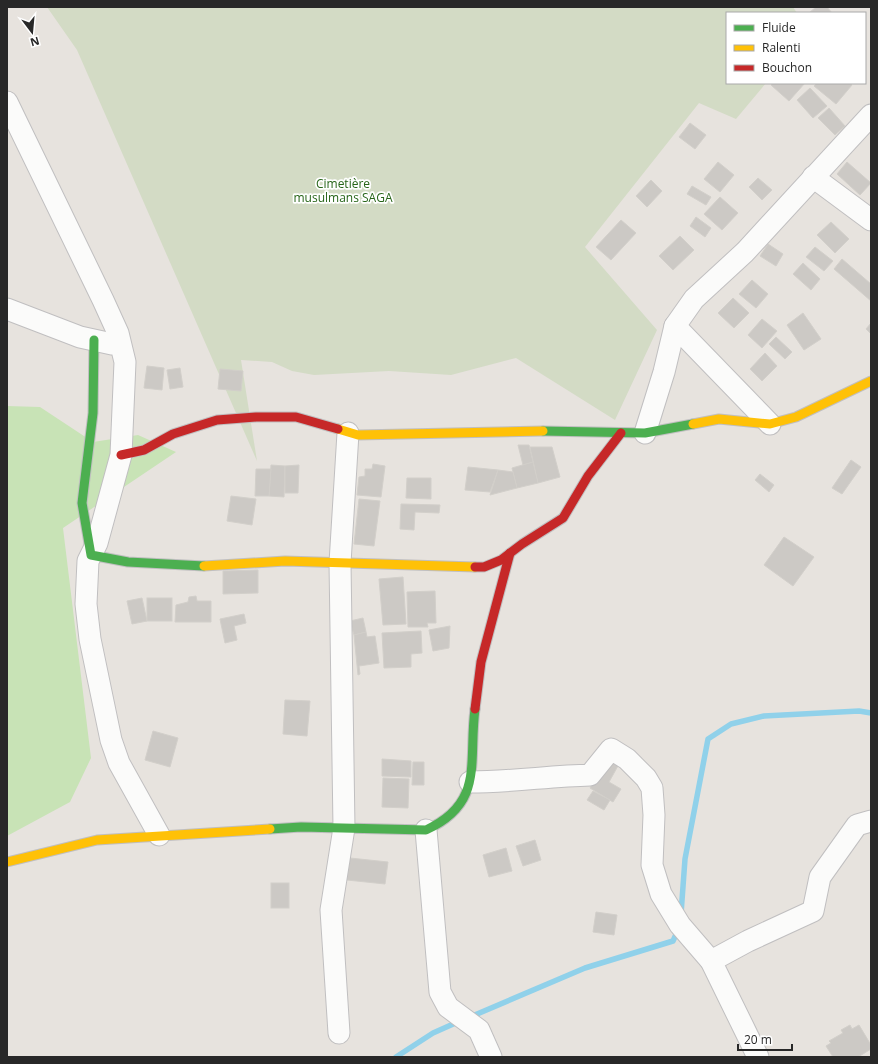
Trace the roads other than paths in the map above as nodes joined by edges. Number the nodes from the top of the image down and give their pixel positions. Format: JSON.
{"nodes":[{"id":1,"x":7,"y":102,"type":"edge"},
{"id":2,"x":871,"y":115,"type":"edge"},
{"id":3,"x":813,"y":177,"type":"junction"},
{"id":4,"x":871,"y":220,"type":"edge"},
{"id":5,"x":7,"y":309,"type":"edge"},
{"id":6,"x":675,"y":326,"type":"junction"},
{"id":7,"x":94,"y":340,"type":"junction"},
{"id":8,"x":121,"y":346,"type":"junction"},
{"id":9,"x":871,"y":381,"type":"edge"},
{"id":10,"x":770,"y":424,"type":"junction"},
{"id":11,"x":348,"y":432,"type":"junction"},
{"id":12,"x":621,"y":433,"type":"junction"},
{"id":13,"x":645,"y":433,"type":"junction"},
{"id":14,"x":121,"y":455,"type":"junction"},
{"id":15,"x":510,"y":553,"type":"junction"},
{"id":16,"x":91,"y":555,"type":"junction"},
{"id":17,"x":340,"y":563,"type":"junction"},
{"id":18,"x":470,"y":782,"type":"junction"},
{"id":19,"x":871,"y":821,"type":"edge"},
{"id":20,"x":344,"y":828,"type":"junction"},
{"id":21,"x":426,"y":830,"type":"junction"},
{"id":22,"x":159,"y":835,"type":"junction"},
{"id":23,"x":7,"y":862,"type":"edge"},
{"id":24,"x":711,"y":962,"type":"junction"},
{"id":25,"x":339,"y":1033,"type":"dead end"},
{"id":26,"x":491,"y":1057,"type":"edge"},
{"id":27,"x":758,"y":1057,"type":"edge"}],
"edges":[{"from":1,"to":8,"type":"street"},
{"from":2,"to":3,"type":"street"},
{"from":3,"to":4,"type":"street"},
{"from":3,"to":6,"type":"street"},
{"from":5,"to":7,"type":"street"},
{"from":6,"to":10,"type":"street"},
{"from":6,"to":13,"type":"street"},
{"from":7,"to":8,"type":"street"},
{"from":7,"to":16,"type":"street"},
{"from":8,"to":14,"type":"street"},
{"from":9,"to":10,"type":"street"},
{"from":10,"to":13,"type":"street"},
{"from":11,"to":12,"type":"street"},
{"from":11,"to":14,"type":"street"},
{"from":11,"to":17,"type":"street"},
{"from":12,"to":13,"type":"street"},
{"from":12,"to":15,"type":"street"},
{"from":14,"to":16,"type":"street"},
{"from":15,"to":17,"type":"street"},
{"from":15,"to":18,"type":"street"},
{"from":16,"to":17,"type":"street"},
{"from":16,"to":22,"type":"street"},
{"from":17,"to":20,"type":"street"},
{"from":18,"to":21,"type":"street"},
{"from":18,"to":24,"type":"street"},
{"from":19,"to":24,"type":"street"},
{"from":20,"to":21,"type":"street"},
{"from":20,"to":22,"type":"street"},
{"from":20,"to":25,"type":"street"},
{"from":21,"to":26,"type":"street"},
{"from":22,"to":23,"type":"street"},
{"from":24,"to":27,"type":"street"}]}
